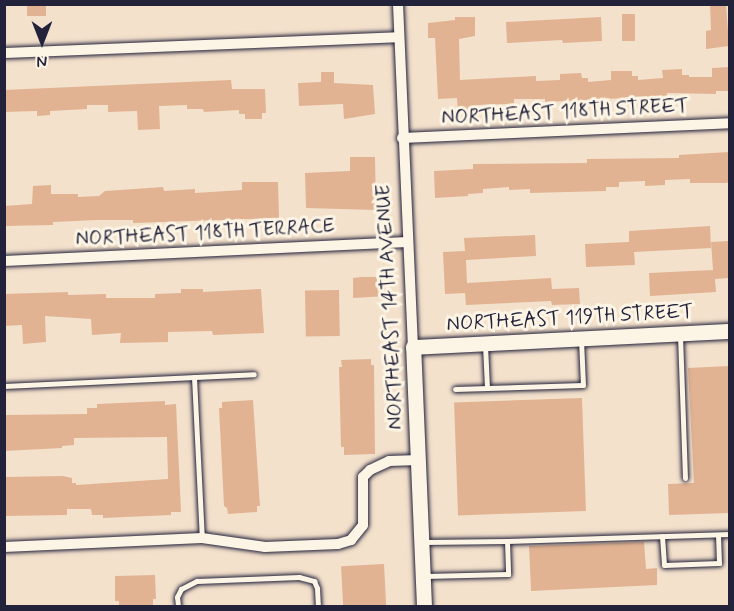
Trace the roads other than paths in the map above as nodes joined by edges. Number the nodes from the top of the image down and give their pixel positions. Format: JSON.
{"nodes":[{"id":1,"x":398,"y":4,"type":"edge"},
{"id":2,"x":399,"y":38,"type":"junction"},
{"id":3,"x":4,"y":53,"type":"edge"},
{"id":4,"x":729,"y":123,"type":"edge"},
{"id":5,"x":402,"y":138,"type":"junction"},
{"id":6,"x":408,"y":242,"type":"junction"},
{"id":7,"x":4,"y":261,"type":"edge"},
{"id":8,"x":729,"y":331,"type":"edge"},
{"id":9,"x":680,"y":334,"type":"junction"},
{"id":10,"x":581,"y":338,"type":"junction"},
{"id":11,"x":485,"y":344,"type":"junction"},
{"id":12,"x":413,"y":347,"type":"junction"},
{"id":13,"x":254,"y":374,"type":"dead end"},
{"id":14,"x":194,"y":377,"type":"junction"},
{"id":15,"x":4,"y":386,"type":"edge"},
{"id":16,"x":487,"y":388,"type":"junction"},
{"id":17,"x":455,"y":389,"type":"dead end"},
{"id":18,"x":419,"y":459,"type":"junction"},
{"id":19,"x":685,"y":478,"type":"dead end"},
{"id":20,"x":729,"y":534,"type":"edge"},
{"id":21,"x":718,"y":535,"type":"junction"},
{"id":22,"x":662,"y":536,"type":"junction"},
{"id":23,"x":202,"y":538,"type":"junction"},
{"id":24,"x":507,"y":541,"type":"junction"},
{"id":25,"x":422,"y":542,"type":"junction"},
{"id":26,"x":4,"y":547,"type":"edge"},
{"id":27,"x":423,"y":576,"type":"junction"},
{"id":28,"x":178,"y":606,"type":"edge"},
{"id":29,"x":318,"y":606,"type":"edge"},
{"id":30,"x":424,"y":606,"type":"edge"}],
"edges":[{"from":1,"to":2,"type":"street","name":"NORTHEAST 14TH AVENUE"},
{"from":2,"to":3,"type":"street"},
{"from":2,"to":5,"type":"street","name":"NORTHEAST 14TH AVENUE"},
{"from":4,"to":5,"type":"street","name":"NORTHEAST 118TH STREET"},
{"from":5,"to":6,"type":"street","name":"NORTHEAST 14TH AVENUE"},
{"from":6,"to":7,"type":"street","name":"NORTHEAST 118TH TERRACE"},
{"from":6,"to":12,"type":"street","name":"NORTHEAST 14TH AVENUE"},
{"from":8,"to":9,"type":"street","name":"NORTHEAST 119TH STREET"},
{"from":9,"to":10,"type":"street","name":"NORTHEAST 119TH STREET"},
{"from":9,"to":19,"type":"lane"},
{"from":10,"to":11,"type":"street","name":"NORTHEAST 119TH STREET"},
{"from":10,"to":16,"type":"lane"},
{"from":11,"to":12,"type":"street","name":"NORTHEAST 119TH STREET"},
{"from":11,"to":16,"type":"lane"},
{"from":12,"to":18,"type":"street","name":"NORTHEAST 14TH AVENUE"},
{"from":13,"to":14,"type":"lane"},
{"from":14,"to":15,"type":"lane"},
{"from":14,"to":23,"type":"lane"},
{"from":16,"to":17,"type":"lane"},
{"from":18,"to":23,"type":"street"},
{"from":18,"to":25,"type":"street","name":"NORTHEAST 14TH AVENUE"},
{"from":20,"to":21,"type":"lane"},
{"from":21,"to":22,"type":"lane"},
{"from":21,"to":22,"type":"lane"},
{"from":22,"to":24,"type":"lane"},
{"from":23,"to":26,"type":"street"},
{"from":24,"to":25,"type":"lane"},
{"from":24,"to":27,"type":"lane"},
{"from":25,"to":27,"type":"street","name":"NORTHEAST 14TH AVENUE"},
{"from":27,"to":30,"type":"street","name":"NORTHEAST 14TH AVENUE"},
{"from":28,"to":29,"type":"lane"}]}
